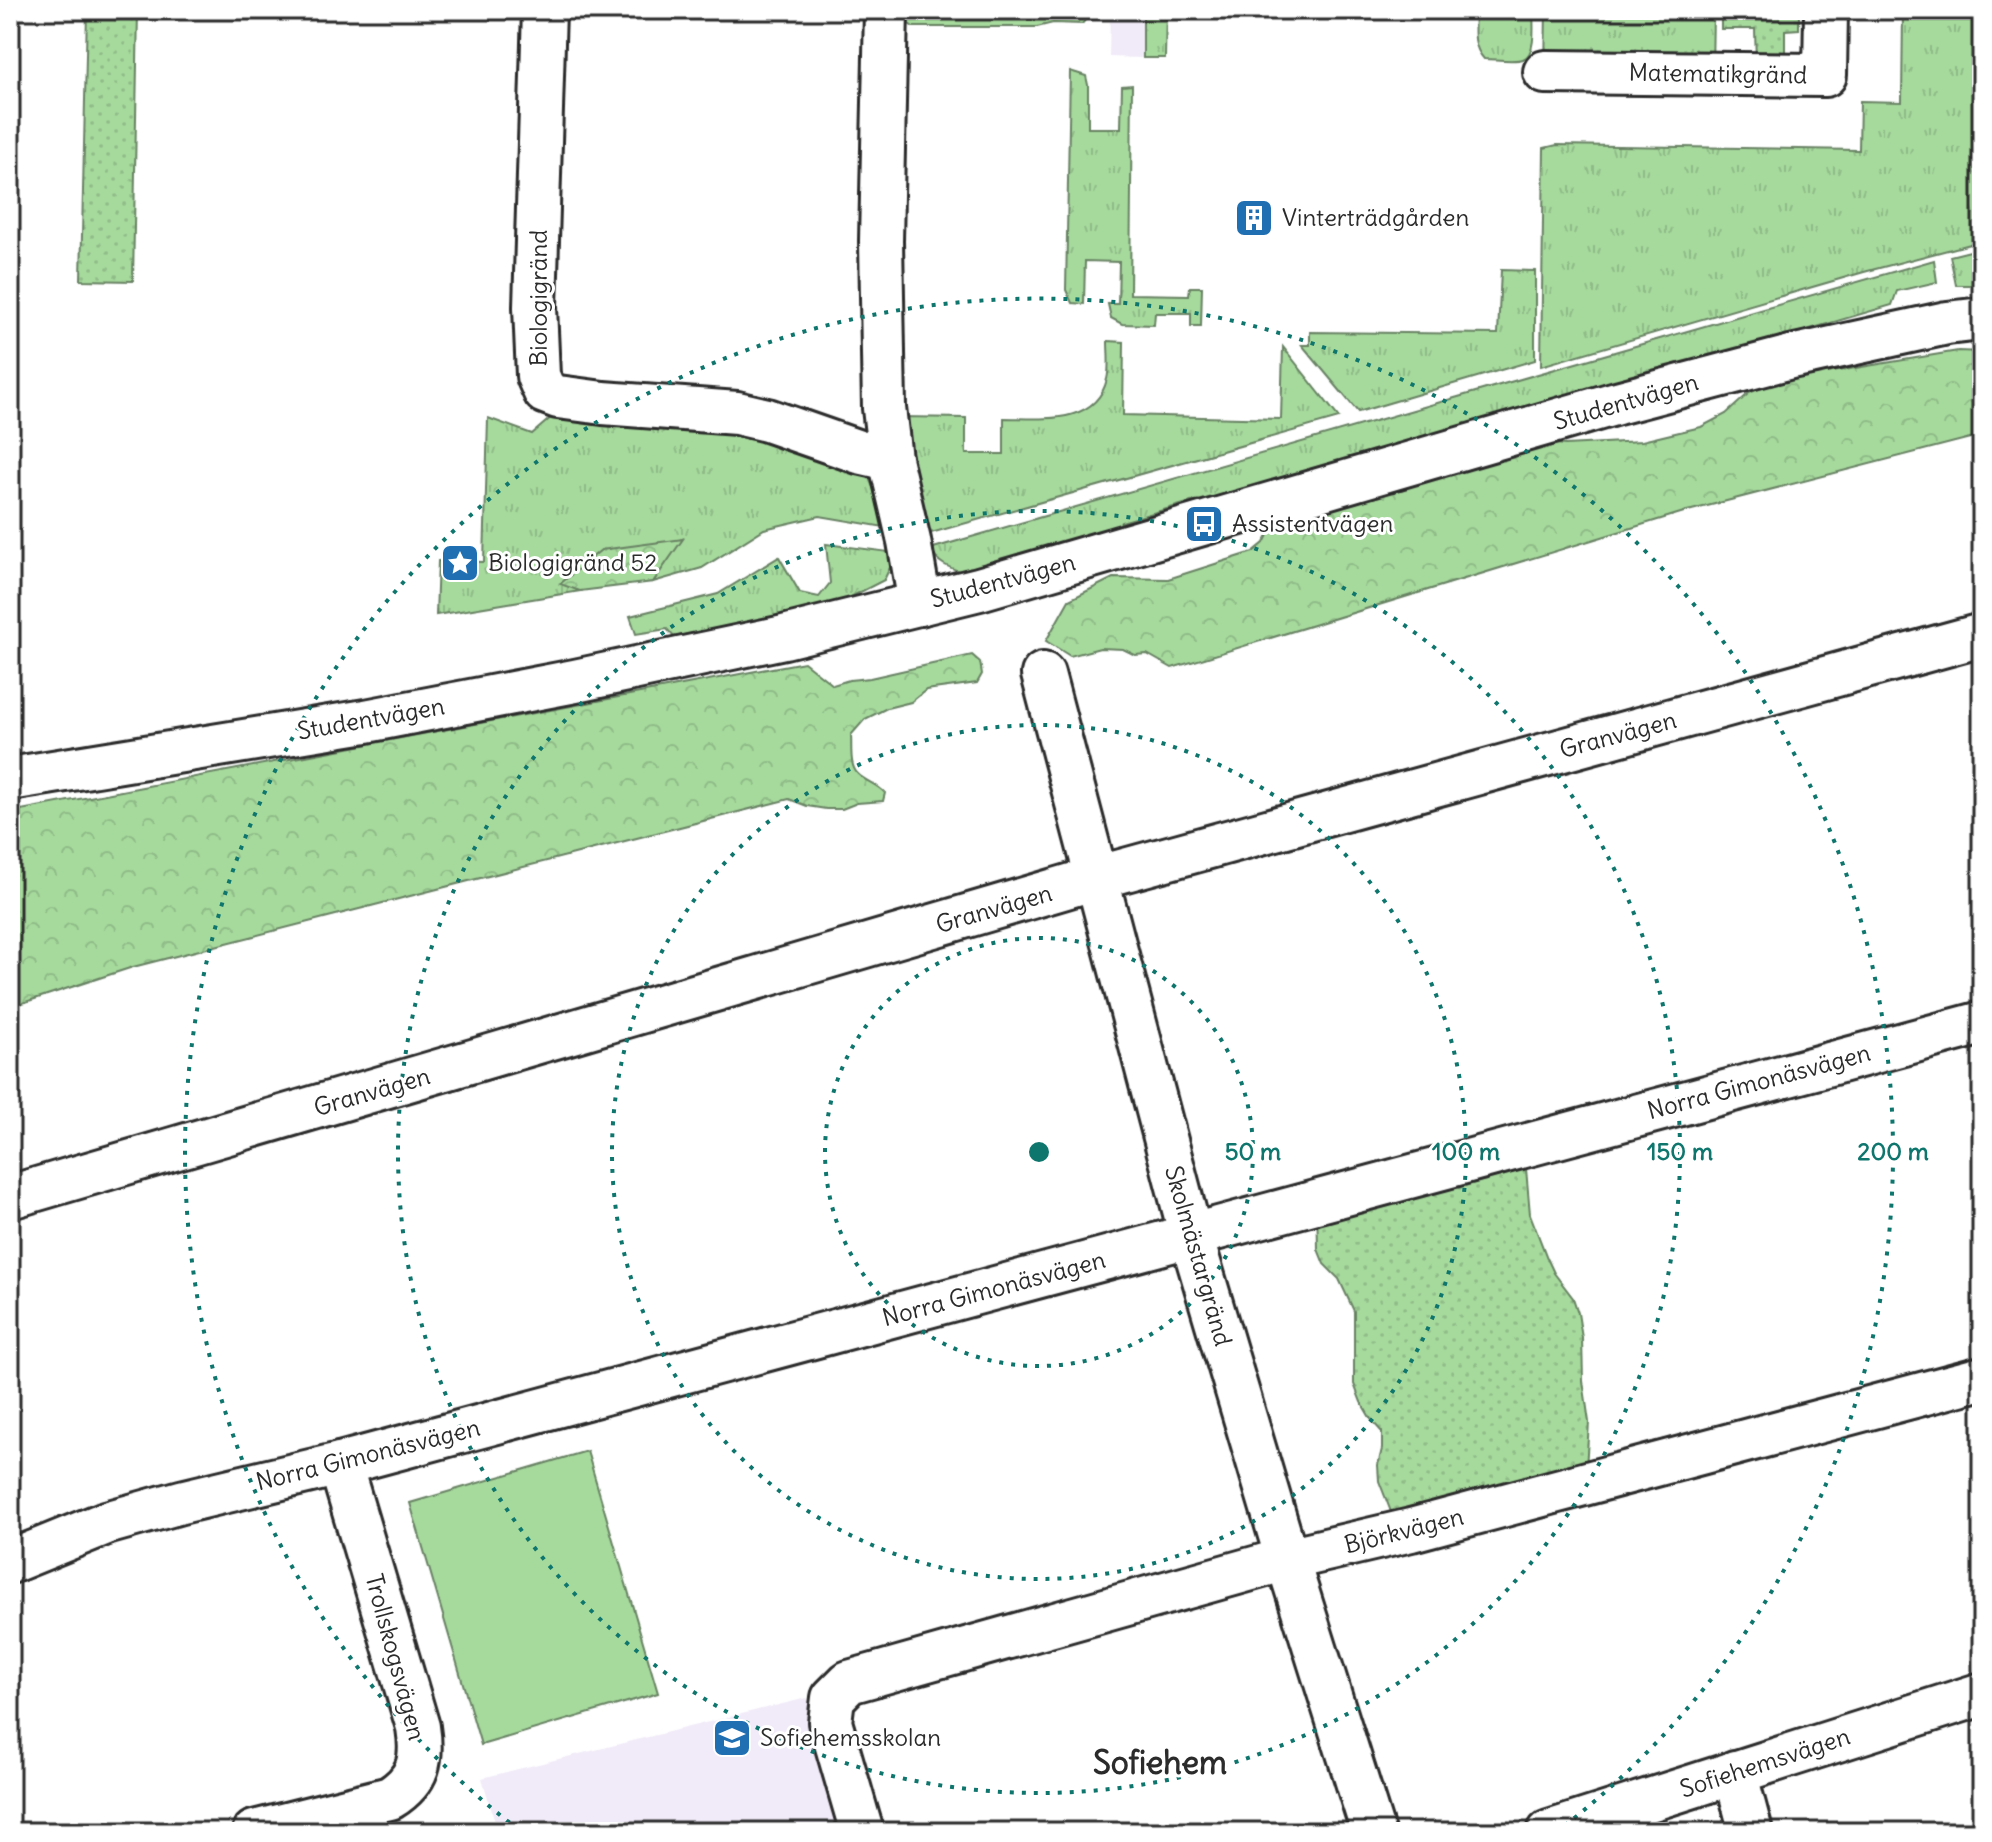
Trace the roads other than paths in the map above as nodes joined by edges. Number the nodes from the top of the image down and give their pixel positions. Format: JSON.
{"nodes":[{"id":1,"x":544,"y":10,"type":"edge"},
{"id":2,"x":886,"y":10,"type":"edge"},
{"id":3,"x":1826,"y":10,"type":"edge"},
{"id":4,"x":1545,"y":72,"type":"dead end"},
{"id":5,"x":1982,"y":319,"type":"edge"},
{"id":6,"x":890,"y":459,"type":"junction"},
{"id":7,"x":920,"y":604,"type":"junction"},
{"id":8,"x":1982,"y":635,"type":"edge"},
{"id":9,"x":1043,"y":674,"type":"dead end"},
{"id":10,"x":10,"y":779,"type":"edge"},
{"id":11,"x":1096,"y":878,"type":"junction"},
{"id":12,"x":1982,"y":1023,"type":"edge"},
{"id":13,"x":10,"y":1197,"type":"edge"},
{"id":14,"x":1191,"y":1236,"type":"junction"},
{"id":15,"x":1982,"y":1378,"type":"edge"},
{"id":16,"x":340,"y":1464,"type":"junction"},
{"id":17,"x":1287,"y":1559,"type":"junction"},
{"id":18,"x":10,"y":1562,"type":"edge"},
{"id":19,"x":1982,"y":1694,"type":"edge"},
{"id":20,"x":1735,"y":1772,"type":"junction"},
{"id":21,"x":254,"y":1832,"type":"edge"},
{"id":22,"x":862,"y":1832,"type":"edge"},
{"id":23,"x":1373,"y":1832,"type":"edge"},
{"id":24,"x":1549,"y":1832,"type":"edge"},
{"id":25,"x":1751,"y":1832,"type":"edge"}],
"edges":[{"from":1,"to":6,"type":"street","name":"Biologigränd"},
{"from":2,"to":6,"type":"street"},
{"from":3,"to":4,"type":"street","name":"Matematikgränd"},
{"from":5,"to":7,"type":"street","name":"Studentvägen"},
{"from":6,"to":7,"type":"street"},
{"from":7,"to":10,"type":"street","name":"Studentvägen"},
{"from":8,"to":11,"type":"street","name":"Granvägen"},
{"from":9,"to":11,"type":"street","name":"Skolmästargränd"},
{"from":11,"to":13,"type":"street","name":"Granvägen"},
{"from":11,"to":14,"type":"street","name":"Skolmästargränd"},
{"from":12,"to":14,"type":"street","name":"Norra Gimonäsvägen"},
{"from":14,"to":16,"type":"street","name":"Norra Gimonäsvägen"},
{"from":14,"to":17,"type":"street","name":"Skolmästargränd"},
{"from":15,"to":17,"type":"street","name":"Björkvägen"},
{"from":16,"to":18,"type":"street","name":"Norra Gimonäsvägen"},
{"from":16,"to":21,"type":"street","name":"Trollskogsvägen"},
{"from":17,"to":22,"type":"street","name":"Björkvägen"},
{"from":17,"to":23,"type":"street","name":"Skolmästargränd"},
{"from":19,"to":20,"type":"street","name":"Sofiehemsvägen"},
{"from":20,"to":24,"type":"street","name":"Sofiehemsvägen"},
{"from":20,"to":25,"type":"street"}]}
